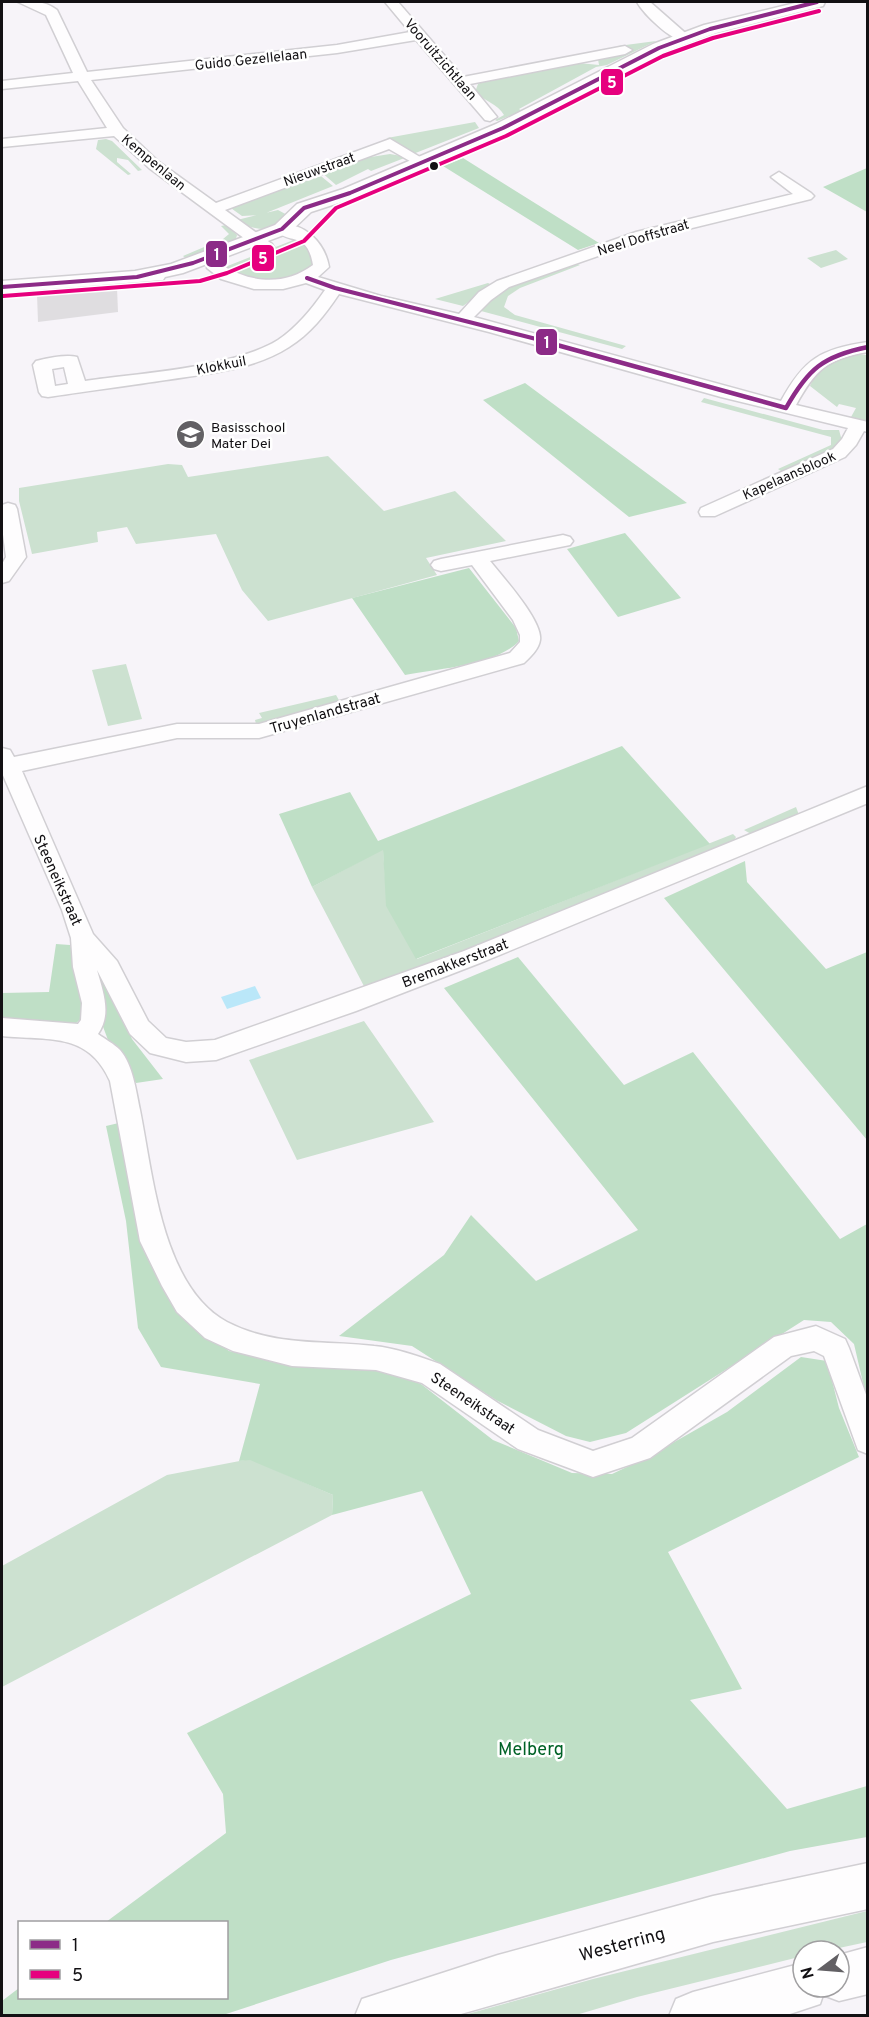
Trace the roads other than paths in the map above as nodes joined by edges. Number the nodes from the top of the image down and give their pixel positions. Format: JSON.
{"nodes":[{"id":1,"x":25,"y":2,"type":"edge"},
{"id":2,"x":60,"y":2,"type":"edge"},
{"id":3,"x":391,"y":2,"type":"edge"},
{"id":4,"x":643,"y":2,"type":"edge"},
{"id":5,"x":817,"y":2,"type":"edge"},
{"id":6,"x":44,"y":7,"type":"junction"},
{"id":7,"x":419,"y":35,"type":"junction"},
{"id":8,"x":684,"y":38,"type":"junction"},
{"id":9,"x":625,"y":50,"type":"dead end"},
{"id":10,"x":82,"y":77,"type":"junction"},
{"id":11,"x":460,"y":82,"type":"junction"},
{"id":12,"x":2,"y":85,"type":"edge"},
{"id":13,"x":490,"y":117,"type":"dead end"},
{"id":14,"x":117,"y":131,"type":"junction"},
{"id":15,"x":2,"y":143,"type":"edge"},
{"id":16,"x":422,"y":163,"type":"junction"},
{"id":17,"x":779,"y":177,"type":"dead end"},
{"id":18,"x":213,"y":209,"type":"junction"},
{"id":19,"x":291,"y":231,"type":"junction"},
{"id":20,"x":260,"y":243,"type":"junction"},
{"id":21,"x":216,"y":261,"type":"junction"},
{"id":22,"x":307,"y":278,"type":"junction"},
{"id":23,"x":2,"y":287,"type":"edge"},
{"id":24,"x":335,"y":288,"type":"junction"},
{"id":25,"x":463,"y":319,"type":"junction"},
{"id":26,"x":867,"y":347,"type":"edge"},
{"id":27,"x":78,"y":387,"type":"dead end"},
{"id":28,"x":786,"y":408,"type":"junction"},
{"id":29,"x":862,"y":426,"type":"edge"},
{"id":30,"x":8,"y":509,"type":"dead end"},
{"id":31,"x":708,"y":512,"type":"dead end"},
{"id":32,"x":563,"y":540,"type":"dead end"},
{"id":33,"x":477,"y":558,"type":"junction"},
{"id":34,"x":441,"y":565,"type":"dead end"},
{"id":35,"x":2,"y":577,"type":"edge"},
{"id":36,"x":5,"y":760,"type":"edge"},
{"id":37,"x":867,"y":794,"type":"edge"},
{"id":38,"x":83,"y":938,"type":"junction"},
{"id":39,"x":2,"y":1027,"type":"edge"},
{"id":40,"x":82,"y":1036,"type":"junction"},
{"id":41,"x":867,"y":1441,"type":"edge"},
{"id":42,"x":867,"y":1886,"type":"edge"},
{"id":43,"x":867,"y":1970,"type":"edge"},
{"id":44,"x":851,"y":1975,"type":"edge"},
{"id":45,"x":791,"y":1990,"type":"edge"},
{"id":46,"x":379,"y":2016,"type":"edge"},
{"id":47,"x":693,"y":2016,"type":"edge"}],
"edges":[{"from":1,"to":6,"type":"street"},
{"from":2,"to":6,"type":"street"},
{"from":3,"to":7,"type":"street","name":"Vooruitzichtlaan"},
{"from":4,"to":8,"type":"street"},
{"from":5,"to":8,"type":"street"},
{"from":6,"to":10,"type":"street","name":"Kempenlaan"},
{"from":7,"to":10,"type":"street","name":"Guido Gezellelaan"},
{"from":7,"to":11,"type":"street","name":"Vooruitzichtlaan"},
{"from":8,"to":16,"type":"street"},
{"from":9,"to":11,"type":"street"},
{"from":10,"to":12,"type":"street","name":"Guido Gezellelaan"},
{"from":10,"to":14,"type":"street","name":"Kempenlaan"},
{"from":11,"to":13,"type":"street","name":"Vooruitzichtlaan"},
{"from":14,"to":15,"type":"street"},
{"from":14,"to":18,"type":"street","name":"Kempenlaan"},
{"from":16,"to":18,"type":"street","name":"Nieuwstraat"},
{"from":16,"to":19,"type":"street"},
{"from":17,"to":25,"type":"street","name":"Neel Doffstraat"},
{"from":18,"to":20,"type":"street","name":"Kempenlaan"},
{"from":19,"to":20,"type":"street"},
{"from":19,"to":22,"type":"street"},
{"from":20,"to":21,"type":"street"},
{"from":21,"to":22,"type":"street"},
{"from":21,"to":23,"type":"street"},
{"from":22,"to":24,"type":"street"},
{"from":24,"to":25,"type":"street"},
{"from":24,"to":27,"type":"street","name":"Klokkuil"},
{"from":25,"to":28,"type":"street"},
{"from":26,"to":28,"type":"street"},
{"from":28,"to":29,"type":"street"},
{"from":29,"to":31,"type":"street","name":"Kapelaansblook"},
{"from":30,"to":35,"type":"street"},
{"from":32,"to":33,"type":"street"},
{"from":33,"to":34,"type":"street"},
{"from":33,"to":36,"type":"street","name":"Truyenlandstraat"},
{"from":36,"to":38,"type":"street","name":"Steeneikstraat"},
{"from":37,"to":38,"type":"street","name":"Bremakkerstraat"},
{"from":38,"to":40,"type":"street","name":"Steeneikstraat"},
{"from":39,"to":40,"type":"street"},
{"from":40,"to":41,"type":"street","name":"Steeneikstraat"},
{"from":42,"to":46,"type":"highway","name":"Westerring"},
{"from":43,"to":44,"type":"highway"},
{"from":45,"to":47,"type":"highway"}]}
